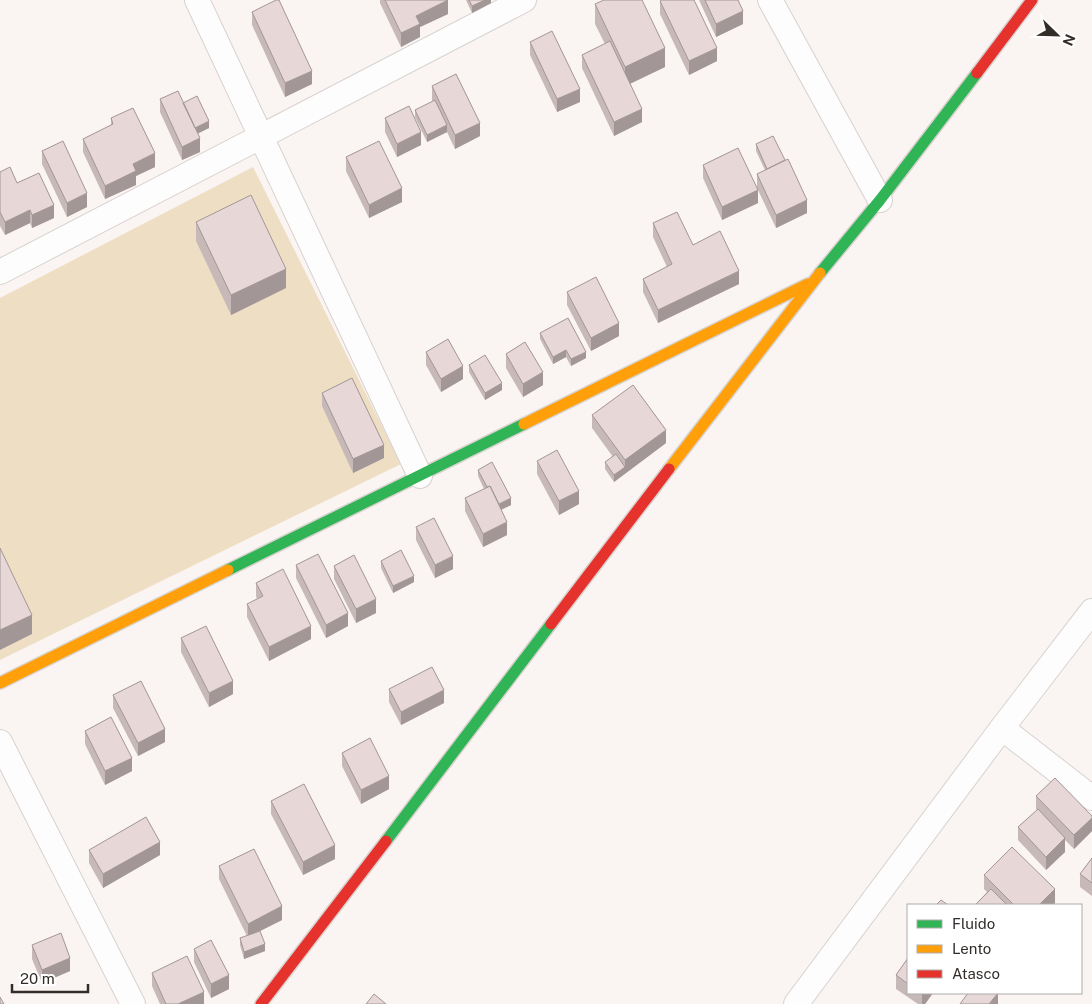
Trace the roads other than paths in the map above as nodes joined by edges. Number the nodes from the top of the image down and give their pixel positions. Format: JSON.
{"nodes":[{"id":1,"x":197,"y":0,"type":"edge"},
{"id":2,"x":524,"y":0,"type":"edge"},
{"id":3,"x":770,"y":0,"type":"edge"},
{"id":4,"x":1032,"y":0,"type":"edge"},
{"id":5,"x":262,"y":136,"type":"junction"},
{"id":6,"x":880,"y":200,"type":"junction"},
{"id":7,"x":0,"y":272,"type":"edge"},
{"id":8,"x":813,"y":281,"type":"junction"},
{"id":9,"x":420,"y":476,"type":"junction"},
{"id":10,"x":1092,"y":610,"type":"edge"},
{"id":11,"x":0,"y":683,"type":"edge"},
{"id":12,"x":1002,"y":728,"type":"junction"},
{"id":13,"x":0,"y":742,"type":"edge"},
{"id":14,"x":1092,"y":798,"type":"edge"},
{"id":15,"x":133,"y":1004,"type":"edge"},
{"id":16,"x":261,"y":1004,"type":"edge"},
{"id":17,"x":796,"y":1004,"type":"edge"}],
"edges":[{"from":1,"to":5,"type":"street"},
{"from":2,"to":5,"type":"street"},
{"from":3,"to":6,"type":"street"},
{"from":4,"to":6,"type":"street"},
{"from":5,"to":7,"type":"street"},
{"from":5,"to":9,"type":"street"},
{"from":6,"to":8,"type":"street"},
{"from":8,"to":9,"type":"street"},
{"from":8,"to":16,"type":"street"},
{"from":9,"to":11,"type":"street"},
{"from":10,"to":12,"type":"street"},
{"from":12,"to":14,"type":"street"},
{"from":12,"to":17,"type":"street"},
{"from":13,"to":15,"type":"street"}]}
